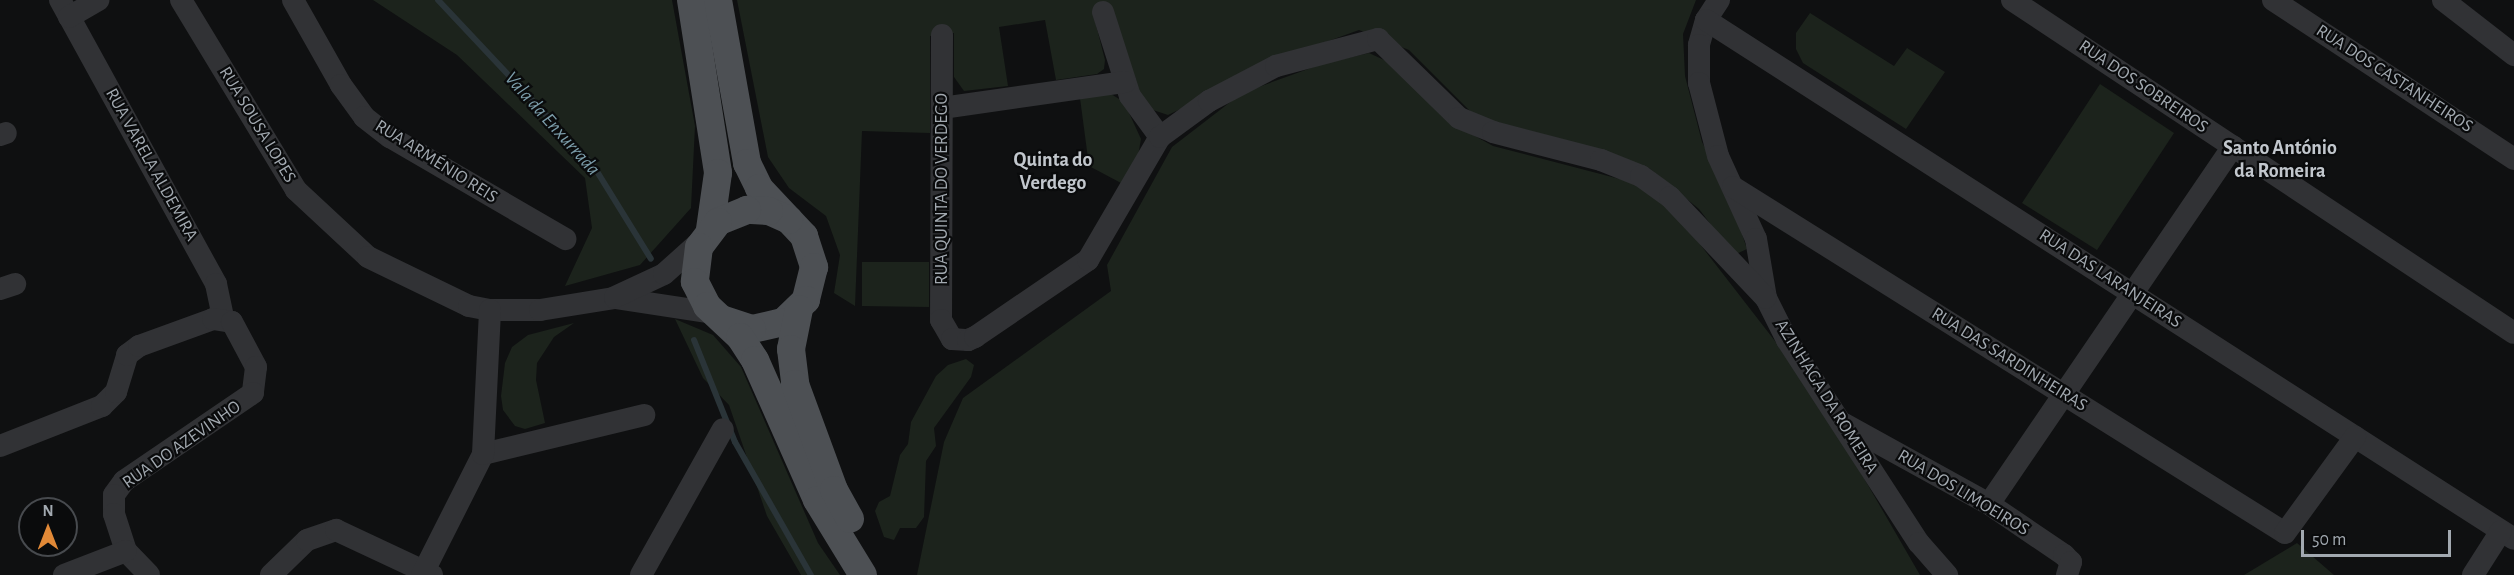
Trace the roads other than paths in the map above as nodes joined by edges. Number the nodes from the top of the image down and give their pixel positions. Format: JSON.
{"nodes":[{"id":1,"x":98,"y":0,"type":"edge"},
{"id":2,"x":181,"y":0,"type":"edge"},
{"id":3,"x":293,"y":0,"type":"edge"},
{"id":4,"x":691,"y":0,"type":"edge"},
{"id":5,"x":718,"y":0,"type":"edge"},
{"id":6,"x":1719,"y":0,"type":"edge"},
{"id":7,"x":2013,"y":0,"type":"edge"},
{"id":8,"x":2273,"y":0,"type":"edge"},
{"id":9,"x":2443,"y":0,"type":"edge"},
{"id":10,"x":64,"y":8,"type":"edge"},
{"id":11,"x":1103,"y":12,"type":"dead end"},
{"id":12,"x":1706,"y":20,"type":"junction"},
{"id":13,"x":942,"y":35,"type":"dead end"},
{"id":14,"x":2514,"y":55,"type":"edge"},
{"id":15,"x":1125,"y":82,"type":"junction"},
{"id":16,"x":942,"y":108,"type":"junction"},
{"id":17,"x":1160,"y":137,"type":"junction"},
{"id":18,"x":2233,"y":146,"type":"junction"},
{"id":19,"x":2514,"y":159,"type":"edge"},
{"id":20,"x":1733,"y":187,"type":"junction"},
{"id":21,"x":789,"y":220,"type":"junction"},
{"id":22,"x":706,"y":234,"type":"junction"},
{"id":23,"x":565,"y":239,"type":"dead end"},
{"id":24,"x":2132,"y":294,"type":"junction"},
{"id":25,"x":615,"y":298,"type":"junction"},
{"id":26,"x":1767,"y":298,"type":"junction"},
{"id":27,"x":799,"y":309,"type":"junction"},
{"id":28,"x":490,"y":310,"type":"junction"},
{"id":29,"x":717,"y":316,"type":"junction"},
{"id":30,"x":223,"y":318,"type":"junction"},
{"id":31,"x":2514,"y":333,"type":"edge"},
{"id":32,"x":2064,"y":394,"type":"junction"},
{"id":33,"x":644,"y":415,"type":"dead end"},
{"id":34,"x":1840,"y":422,"type":"junction"},
{"id":35,"x":723,"y":429,"type":"dead end"},
{"id":36,"x":2355,"y":437,"type":"junction"},
{"id":37,"x":0,"y":446,"type":"edge"},
{"id":38,"x":483,"y":454,"type":"junction"},
{"id":39,"x":1989,"y":504,"type":"junction"},
{"id":40,"x":2508,"y":535,"type":"edge"},
{"id":41,"x":126,"y":551,"type":"junction"},
{"id":42,"x":426,"y":574,"type":"edge"},
{"id":43,"x":64,"y":575,"type":"edge"},
{"id":44,"x":149,"y":575,"type":"edge"},
{"id":45,"x":271,"y":575,"type":"edge"},
{"id":46,"x":641,"y":575,"type":"edge"},
{"id":47,"x":863,"y":575,"type":"edge"},
{"id":48,"x":883,"y":575,"type":"edge"},
{"id":49,"x":1947,"y":575,"type":"edge"},
{"id":50,"x":2067,"y":575,"type":"edge"},
{"id":51,"x":2473,"y":575,"type":"edge"}],
"edges":[{"from":1,"to":10,"type":"street","name":"RUA VARELA ALDEMIRA"},
{"from":2,"to":28,"type":"street","name":"RUA SOUSA LOPES"},
{"from":3,"to":23,"type":"street","name":"RUA ARMÉNIO REIS"},
{"from":4,"to":22,"type":"main road"},
{"from":5,"to":21,"type":"main road"},
{"from":6,"to":12,"type":"street","name":"AZINHAGA DA ROMEIRA"},
{"from":7,"to":18,"type":"street","name":"RUA DOS SOBREIROS"},
{"from":8,"to":19,"type":"street","name":"RUA DOS CASTANHEIROS"},
{"from":9,"to":14,"type":"street"},
{"from":10,"to":30,"type":"street","name":"RUA VARELA ALDEMIRA"},
{"from":11,"to":15,"type":"street"},
{"from":12,"to":20,"type":"street","name":"AZINHAGA DA ROMEIRA"},
{"from":12,"to":24,"type":"street","name":"RUA DAS LARANJEIRAS"},
{"from":13,"to":16,"type":"street","name":"RUA QUINTA DO VERDEGO"},
{"from":15,"to":16,"type":"street"},
{"from":15,"to":17,"type":"street"},
{"from":16,"to":17,"type":"street","name":"RUA QUINTA DO VERDEGO"},
{"from":17,"to":26,"type":"street"},
{"from":18,"to":24,"type":"street"},
{"from":18,"to":31,"type":"street","name":"RUA DOS SOBREIROS"},
{"from":20,"to":26,"type":"street","name":"AZINHAGA DA ROMEIRA"},
{"from":20,"to":32,"type":"street","name":"RUA DAS SARDINHEIRAS"},
{"from":21,"to":22,"type":"main road"},
{"from":21,"to":27,"type":"main road"},
{"from":22,"to":25,"type":"street","name":"RUA SOUSA LOPES"},
{"from":22,"to":29,"type":"main road"},
{"from":24,"to":32,"type":"street"},
{"from":24,"to":36,"type":"street","name":"RUA DAS LARANJEIRAS"},
{"from":25,"to":28,"type":"street","name":"RUA SOUSA LOPES"},
{"from":25,"to":29,"type":"street","name":"RUA SOUSA LOPES"},
{"from":26,"to":34,"type":"street","name":"AZINHAGA DA ROMEIRA"},
{"from":27,"to":29,"type":"main road"},
{"from":27,"to":48,"type":"main road"},
{"from":28,"to":38,"type":"street"},
{"from":29,"to":47,"type":"main road"},
{"from":30,"to":37,"type":"street"},
{"from":30,"to":41,"type":"street","name":"RUA DO AZEVINHO"},
{"from":32,"to":36,"type":"street","name":"RUA DAS SARDINHEIRAS"},
{"from":32,"to":39,"type":"street"},
{"from":33,"to":38,"type":"street"},
{"from":34,"to":39,"type":"street","name":"RUA DOS LIMOEIROS"},
{"from":34,"to":49,"type":"street","name":"AZINHAGA DA ROMEIRA"},
{"from":35,"to":46,"type":"street"},
{"from":36,"to":40,"type":"street","name":"RUA DAS LARANJEIRAS"},
{"from":38,"to":42,"type":"street"},
{"from":39,"to":50,"type":"street","name":"RUA DOS LIMOEIROS"},
{"from":40,"to":51,"type":"street"},
{"from":41,"to":43,"type":"street"},
{"from":41,"to":44,"type":"street","name":"RUA DO AZEVINHO"},
{"from":42,"to":45,"type":"street"}]}
